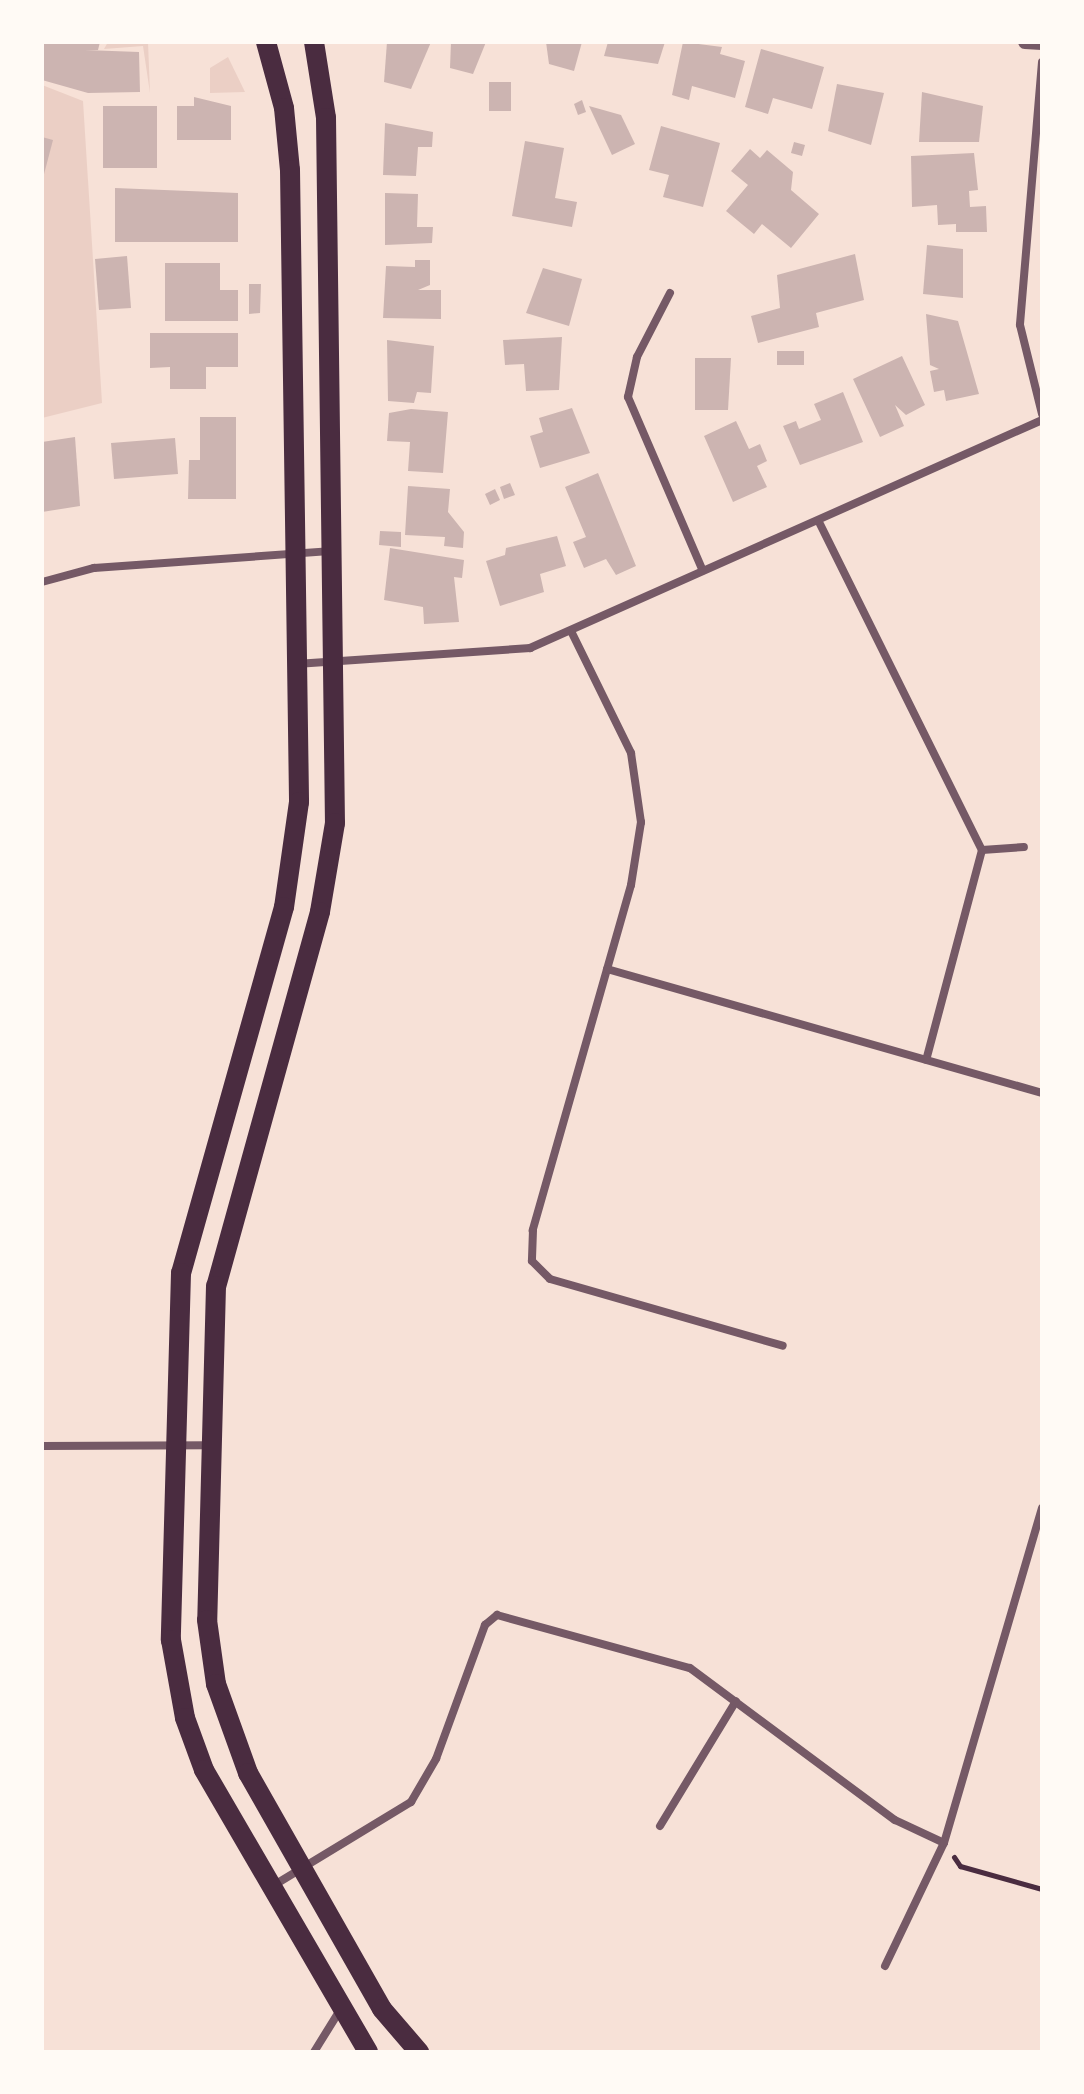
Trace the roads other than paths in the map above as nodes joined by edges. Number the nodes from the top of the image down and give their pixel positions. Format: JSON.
{"nodes":[{"id":1,"x":266,"y":42,"type":"edge"},
{"id":2,"x":314,"y":42,"type":"edge"},
{"id":3,"x":1025,"y":42,"type":"edge"},
{"id":4,"x":1042,"y":43,"type":"edge"},
{"id":5,"x":1042,"y":62,"type":"edge"},
{"id":6,"x":670,"y":293,"type":"dead end"},
{"id":7,"x":1042,"y":417,"type":"edge"},
{"id":8,"x":819,"y":522,"type":"junction"},
{"id":9,"x":329,"y":551,"type":"junction"},
{"id":10,"x":291,"y":554,"type":"junction"},
{"id":11,"x":703,"y":571,"type":"junction"},
{"id":12,"x":42,"y":582,"type":"edge"},
{"id":13,"x":571,"y":631,"type":"junction"},
{"id":14,"x":331,"y":661,"type":"junction"},
{"id":15,"x":294,"y":664,"type":"junction"},
{"id":16,"x":1024,"y":847,"type":"dead end"},
{"id":17,"x":982,"y":850,"type":"junction"},
{"id":18,"x":607,"y":969,"type":"junction"},
{"id":19,"x":926,"y":1060,"type":"junction"},
{"id":20,"x":1042,"y":1093,"type":"edge"},
{"id":21,"x":783,"y":1346,"type":"dead end"},
{"id":22,"x":209,"y":1445,"type":"junction"},
{"id":23,"x":42,"y":1446,"type":"edge"},
{"id":24,"x":172,"y":1446,"type":"junction"},
{"id":25,"x":1042,"y":1508,"type":"edge"},
{"id":26,"x":736,"y":1701,"type":"junction"},
{"id":27,"x":660,"y":1826,"type":"dead end"},
{"id":28,"x":944,"y":1843,"type":"junction"},
{"id":29,"x":302,"y":1869,"type":"junction"},
{"id":30,"x":271,"y":1887,"type":"junction"},
{"id":31,"x":885,"y":1966,"type":"dead end"},
{"id":32,"x":340,"y":2010,"type":"junction"},
{"id":33,"x":314,"y":2052,"type":"edge"},
{"id":34,"x":368,"y":2052,"type":"edge"},
{"id":35,"x":419,"y":2052,"type":"edge"}],
"edges":[{"from":1,"to":10,"type":"main road"},
{"from":2,"to":9,"type":"main road"},
{"from":3,"to":4,"type":"street"},
{"from":5,"to":7,"type":"street"},
{"from":6,"to":11,"type":"street"},
{"from":7,"to":8,"type":"street"},
{"from":8,"to":11,"type":"street"},
{"from":8,"to":17,"type":"street"},
{"from":9,"to":10,"type":"street"},
{"from":9,"to":14,"type":"main road"},
{"from":10,"to":12,"type":"street"},
{"from":10,"to":15,"type":"main road"},
{"from":11,"to":13,"type":"street"},
{"from":13,"to":14,"type":"street"},
{"from":13,"to":18,"type":"street"},
{"from":14,"to":15,"type":"street"},
{"from":14,"to":22,"type":"main road"},
{"from":15,"to":24,"type":"main road"},
{"from":16,"to":17,"type":"street"},
{"from":17,"to":19,"type":"street"},
{"from":18,"to":19,"type":"street"},
{"from":18,"to":21,"type":"street"},
{"from":19,"to":20,"type":"street"},
{"from":22,"to":24,"type":"street"},
{"from":22,"to":29,"type":"main road"},
{"from":23,"to":24,"type":"street"},
{"from":24,"to":30,"type":"main road"},
{"from":25,"to":28,"type":"street"},
{"from":26,"to":27,"type":"street"},
{"from":26,"to":28,"type":"street"},
{"from":26,"to":29,"type":"street"},
{"from":28,"to":31,"type":"street"},
{"from":29,"to":30,"type":"street"},
{"from":29,"to":35,"type":"main road"},
{"from":30,"to":32,"type":"main road"},
{"from":32,"to":33,"type":"street"},
{"from":32,"to":34,"type":"main road"}]}
